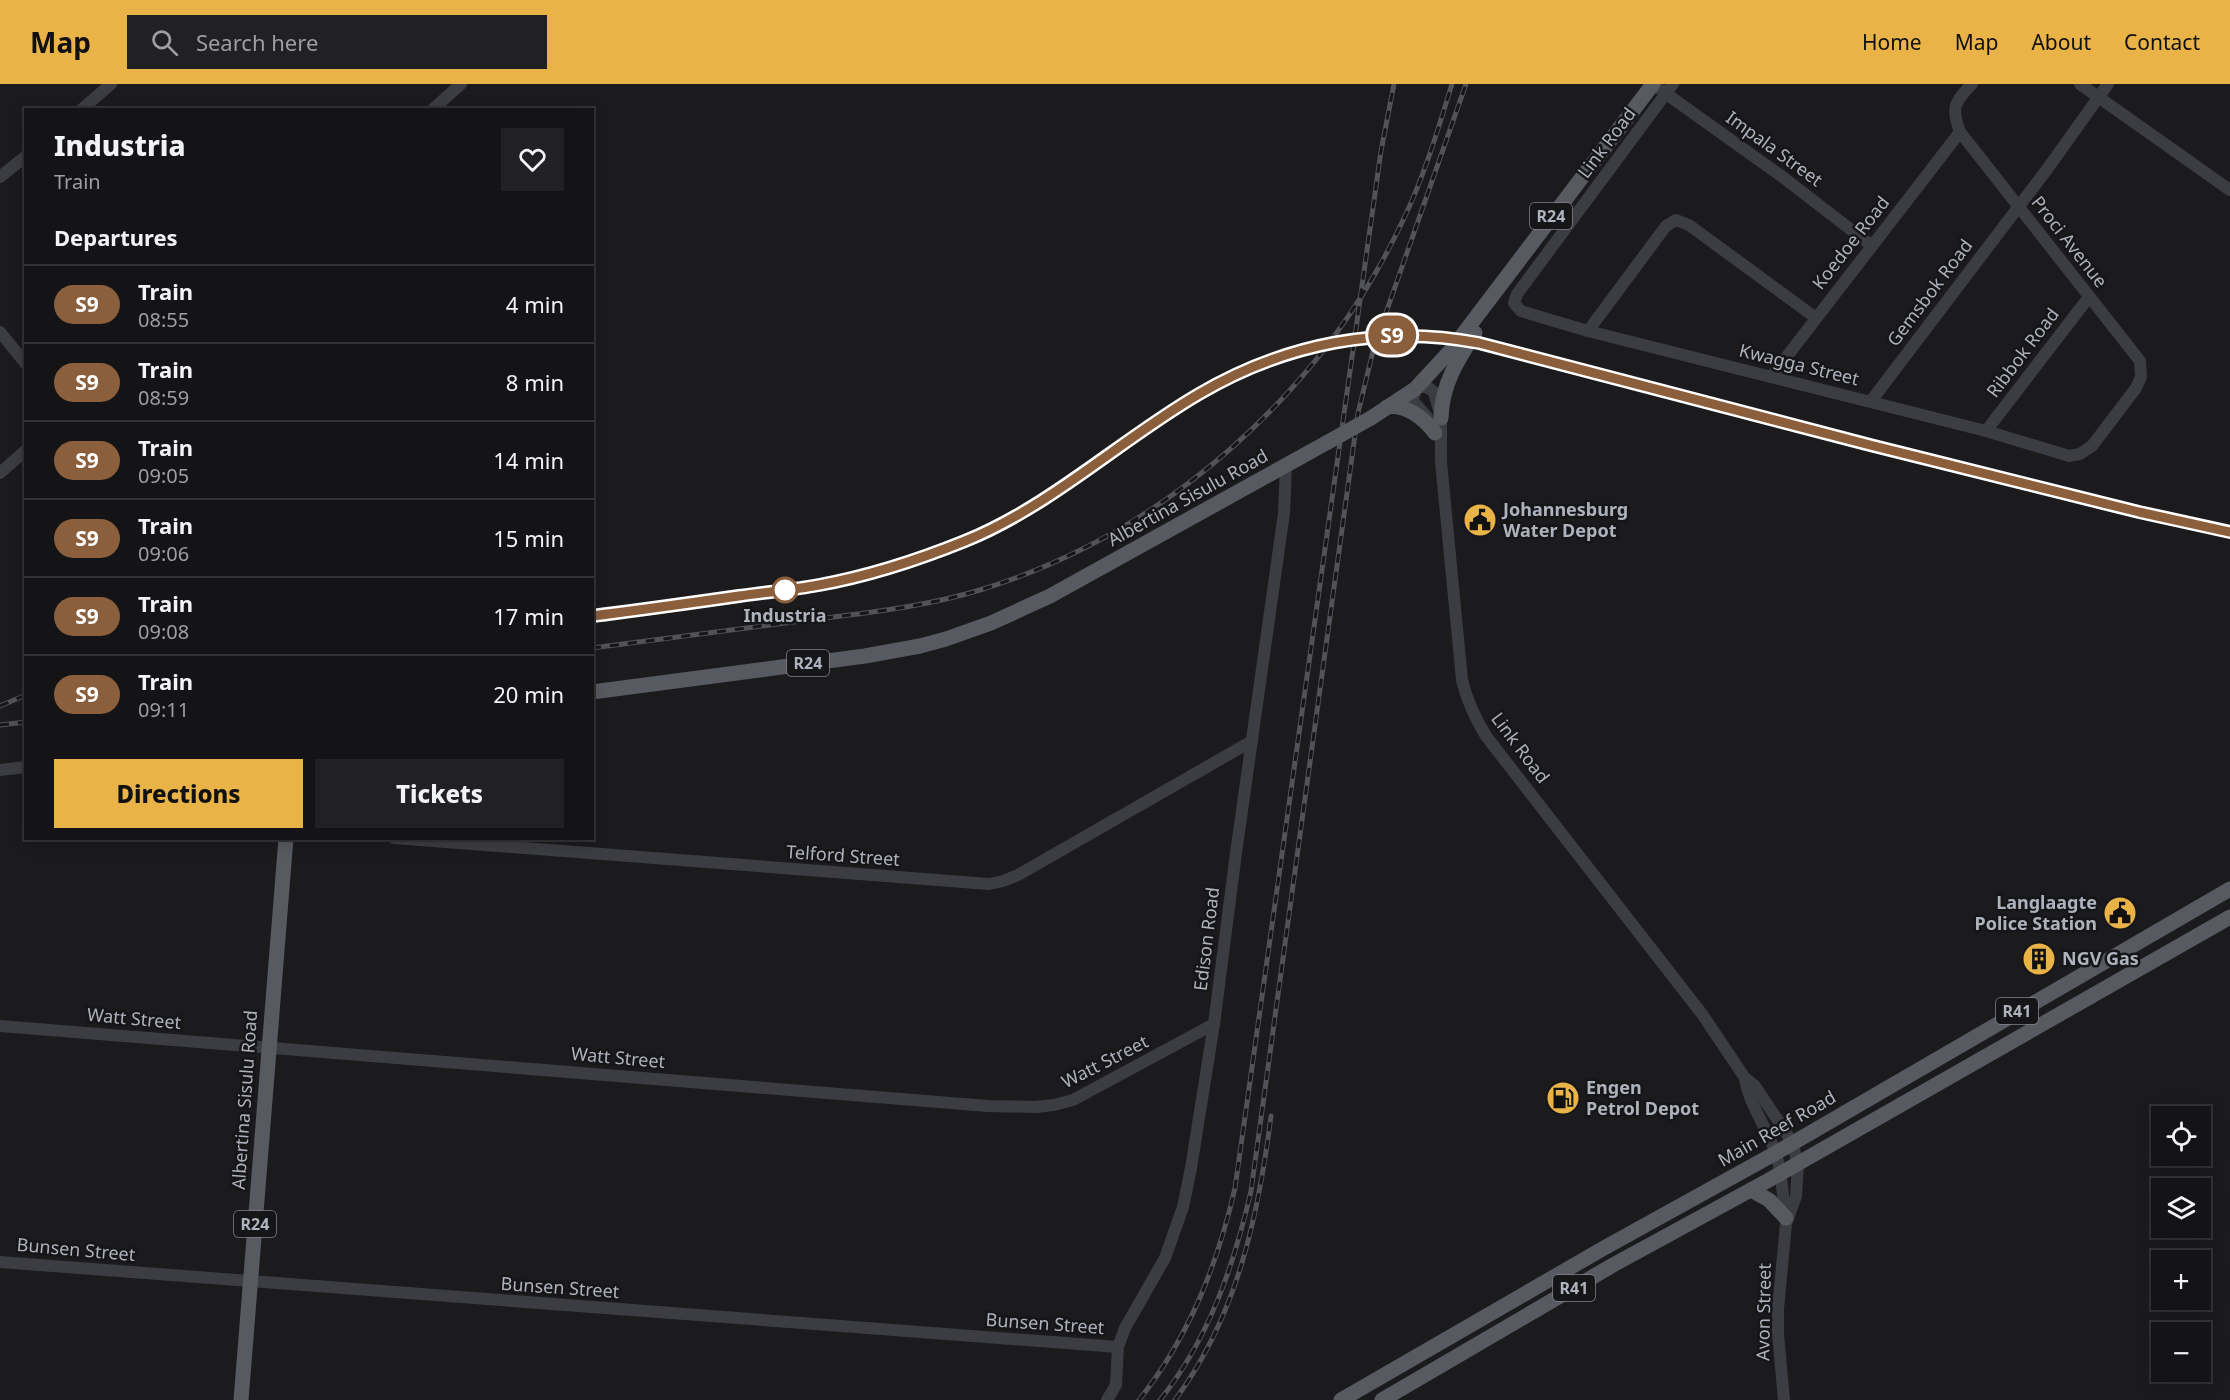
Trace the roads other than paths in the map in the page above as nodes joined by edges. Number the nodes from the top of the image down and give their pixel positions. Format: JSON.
{"nodes":[{"id":1,"x":111,"y":84,"type":"edge"},
{"id":2,"x":461,"y":84,"type":"edge"},
{"id":3,"x":1653,"y":84,"type":"edge"},
{"id":4,"x":1972,"y":84,"type":"edge"},
{"id":5,"x":2080,"y":84,"type":"edge"},
{"id":6,"x":2108,"y":84,"type":"edge"},
{"id":7,"x":1670,"y":89,"type":"edge"},
{"id":8,"x":2098,"y":97,"type":"junction"},
{"id":9,"x":83,"y":108,"type":"edge"},
{"id":10,"x":434,"y":108,"type":"edge"},
{"id":11,"x":1960,"y":132,"type":"junction"},
{"id":12,"x":24,"y":158,"type":"edge"},
{"id":13,"x":0,"y":177,"type":"edge"},
{"id":14,"x":2230,"y":190,"type":"edge"},
{"id":15,"x":2018,"y":206,"type":"junction"},
{"id":16,"x":1872,"y":246,"type":"junction"},
{"id":17,"x":1519,"y":259,"type":"junction"},
{"id":18,"x":2088,"y":297,"type":"junction"},
{"id":19,"x":1521,"y":311,"type":"joint"},
{"id":20,"x":1816,"y":318,"type":"junction"},
{"id":21,"x":1588,"y":331,"type":"junction"},
{"id":22,"x":0,"y":332,"type":"edge"},
{"id":23,"x":24,"y":362,"type":"edge"},
{"id":24,"x":1772,"y":378,"type":"junction"},
{"id":25,"x":1416,"y":388,"type":"junction"},
{"id":26,"x":1870,"y":401,"type":"junction"},
{"id":27,"x":1387,"y":407,"type":"junction"},
{"id":28,"x":1441,"y":418,"type":"junction"},
{"id":29,"x":1986,"y":431,"type":"junction"},
{"id":30,"x":1435,"y":433,"type":"junction"},
{"id":31,"x":24,"y":452,"type":"edge"},
{"id":32,"x":2069,"y":456,"type":"joint"},
{"id":33,"x":1441,"y":462,"type":"junction"},
{"id":34,"x":1286,"y":466,"type":"junction"},
{"id":35,"x":0,"y":472,"type":"edge"},
{"id":36,"x":594,"y":692,"type":"edge"},
{"id":37,"x":1252,"y":741,"type":"junction"},
{"id":38,"x":24,"y":767,"type":"edge"},
{"id":39,"x":0,"y":771,"type":"edge"},
{"id":40,"x":286,"y":840,"type":"edge"},
{"id":41,"x":420,"y":840,"type":"edge"},
{"id":42,"x":2230,"y":889,"type":"edge"},
{"id":43,"x":2184,"y":916,"type":"junction"},
{"id":44,"x":2230,"y":917,"type":"edge"},
{"id":45,"x":2196,"y":937,"type":"junction"},
{"id":46,"x":1214,"y":1024,"type":"junction"},
{"id":47,"x":0,"y":1026,"type":"edge"},
{"id":48,"x":269,"y":1048,"type":"junction"},
{"id":49,"x":1745,"y":1078,"type":"junction"},
{"id":50,"x":1792,"y":1143,"type":"junction"},
{"id":51,"x":1775,"y":1153,"type":"junction"},
{"id":52,"x":1798,"y":1164,"type":"junction"},
{"id":53,"x":1780,"y":1174,"type":"junction"},
{"id":54,"x":1751,"y":1190,"type":"junction"},
{"id":55,"x":1786,"y":1221,"type":"junction"},
{"id":56,"x":0,"y":1262,"type":"edge"},
{"id":57,"x":251,"y":1282,"type":"junction"},
{"id":58,"x":1118,"y":1347,"type":"junction"},
{"id":59,"x":1368,"y":1384,"type":"junction"},
{"id":60,"x":241,"y":1400,"type":"edge"},
{"id":61,"x":1107,"y":1400,"type":"edge"},
{"id":62,"x":1341,"y":1400,"type":"edge"},
{"id":63,"x":1376,"y":1400,"type":"edge"},
{"id":64,"x":1382,"y":1400,"type":"edge"},
{"id":65,"x":1784,"y":1400,"type":"edge"}],
"edges":[{"from":1,"to":9,"type":"street"},
{"from":2,"to":10,"type":"street"},
{"from":3,"to":7,"type":"street","name":"Impala Street"},
{"from":3,"to":17,"type":"main road","name":"Albertina Sisulu Road","number":"R24"},
{"from":4,"to":11,"type":"street","name":"Proci Avenue"},
{"from":5,"to":8,"type":"street"},
{"from":6,"to":8,"type":"street","name":"Gemsbok Road"},
{"from":7,"to":16,"type":"street","name":"Impala Street"},
{"from":7,"to":19,"type":"street","name":"Link Road"},
{"from":8,"to":14,"type":"street"},
{"from":8,"to":15,"type":"street","name":"Gemsbok Road"},
{"from":11,"to":15,"type":"street","name":"Proci Avenue"},
{"from":11,"to":16,"type":"street","name":"Koedoe Road"},
{"from":12,"to":13,"type":"street"},
{"from":15,"to":18,"type":"street","name":"Proci Avenue"},
{"from":15,"to":26,"type":"street","name":"Gemsbok Road"},
{"from":16,"to":20,"type":"street","name":"Koedoe Road"},
{"from":17,"to":25,"type":"main road","name":"Albertina Sisulu Road","number":"R24"},
{"from":17,"to":28,"type":"main road"},
{"from":18,"to":29,"type":"street","name":"Ribbok Road"},
{"from":18,"to":32,"type":"street","name":"Proci Avenue"},
{"from":19,"to":21,"type":"street","name":"Kwagga Street"},
{"from":20,"to":21,"type":"street"},
{"from":20,"to":24,"type":"street","name":"Koedoe Road"},
{"from":21,"to":24,"type":"street","name":"Kwagga Street"},
{"from":22,"to":23,"type":"street"},
{"from":24,"to":26,"type":"street","name":"Kwagga Street"},
{"from":25,"to":27,"type":"main road","name":"Albertina Sisulu Road","number":"R24"},
{"from":25,"to":28,"type":"street","name":"Link Road"},
{"from":25,"to":30,"type":"street"},
{"from":26,"to":29,"type":"street","name":"Kwagga Street"},
{"from":27,"to":30,"type":"main road"},
{"from":27,"to":34,"type":"main road","name":"Albertina Sisulu Road","number":"R24","bridge":true},
{"from":28,"to":33,"type":"street","name":"Link Road"},
{"from":29,"to":32,"type":"street","name":"Kwagga Street"},
{"from":30,"to":33,"type":"street"},
{"from":31,"to":35,"type":"street"},
{"from":33,"to":49,"type":"street","name":"Link Road"},
{"from":34,"to":36,"type":"main road","name":"Albertina Sisulu Road","number":"R24"},
{"from":34,"to":37,"type":"street","name":"Edison Road"},
{"from":37,"to":41,"type":"street","name":"Telford Street"},
{"from":37,"to":46,"type":"street","name":"Edison Road"},
{"from":38,"to":39,"type":"street"},
{"from":40,"to":48,"type":"main road","name":"Albertina Sisulu Road","number":"R24"},
{"from":42,"to":43,"type":"main road","name":"Main Reef Road","number":"R41"},
{"from":43,"to":45,"type":"main road"},
{"from":43,"to":50,"type":"main road","name":"Main Reef Road","number":"R41"},
{"from":44,"to":45,"type":"main road","number":"R41"},
{"from":45,"to":52,"type":"main road","number":"R41"},
{"from":46,"to":48,"type":"street","name":"Watt Street"},
{"from":46,"to":58,"type":"street","name":"Edison Road"},
{"from":47,"to":48,"type":"street","name":"Watt Street"},
{"from":48,"to":57,"type":"main road","name":"Albertina Sisulu Road","number":"R24"},
{"from":49,"to":50,"type":"street","name":"Link Road"},
{"from":49,"to":51,"type":"street","name":"Link Road"},
{"from":50,"to":51,"type":"main road","name":"Main Reef Road","number":"R41"},
{"from":50,"to":52,"type":"street","name":"Link Road"},
{"from":51,"to":53,"type":"street","name":"Link Road"},
{"from":51,"to":59,"type":"main road","name":"Main Reef Road","number":"R41"},
{"from":52,"to":53,"type":"main road","number":"R41"},
{"from":52,"to":55,"type":"street","name":"Avon Street"},
{"from":53,"to":54,"type":"main road","number":"R41"},
{"from":53,"to":55,"type":"street","name":"Avon Street"},
{"from":54,"to":55,"type":"main road"},
{"from":54,"to":64,"type":"main road","number":"R41"},
{"from":55,"to":65,"type":"street","name":"Avon Street"},
{"from":56,"to":57,"type":"street","name":"Bunsen Street"},
{"from":57,"to":58,"type":"street","name":"Bunsen Street"},
{"from":57,"to":60,"type":"main road","name":"Albertina Sisulu Road","number":"R24"},
{"from":58,"to":61,"type":"street","name":"Edison Road"},
{"from":59,"to":62,"type":"main road","name":"Main Reef Road","number":"R41"},
{"from":59,"to":63,"type":"main road"}]}
